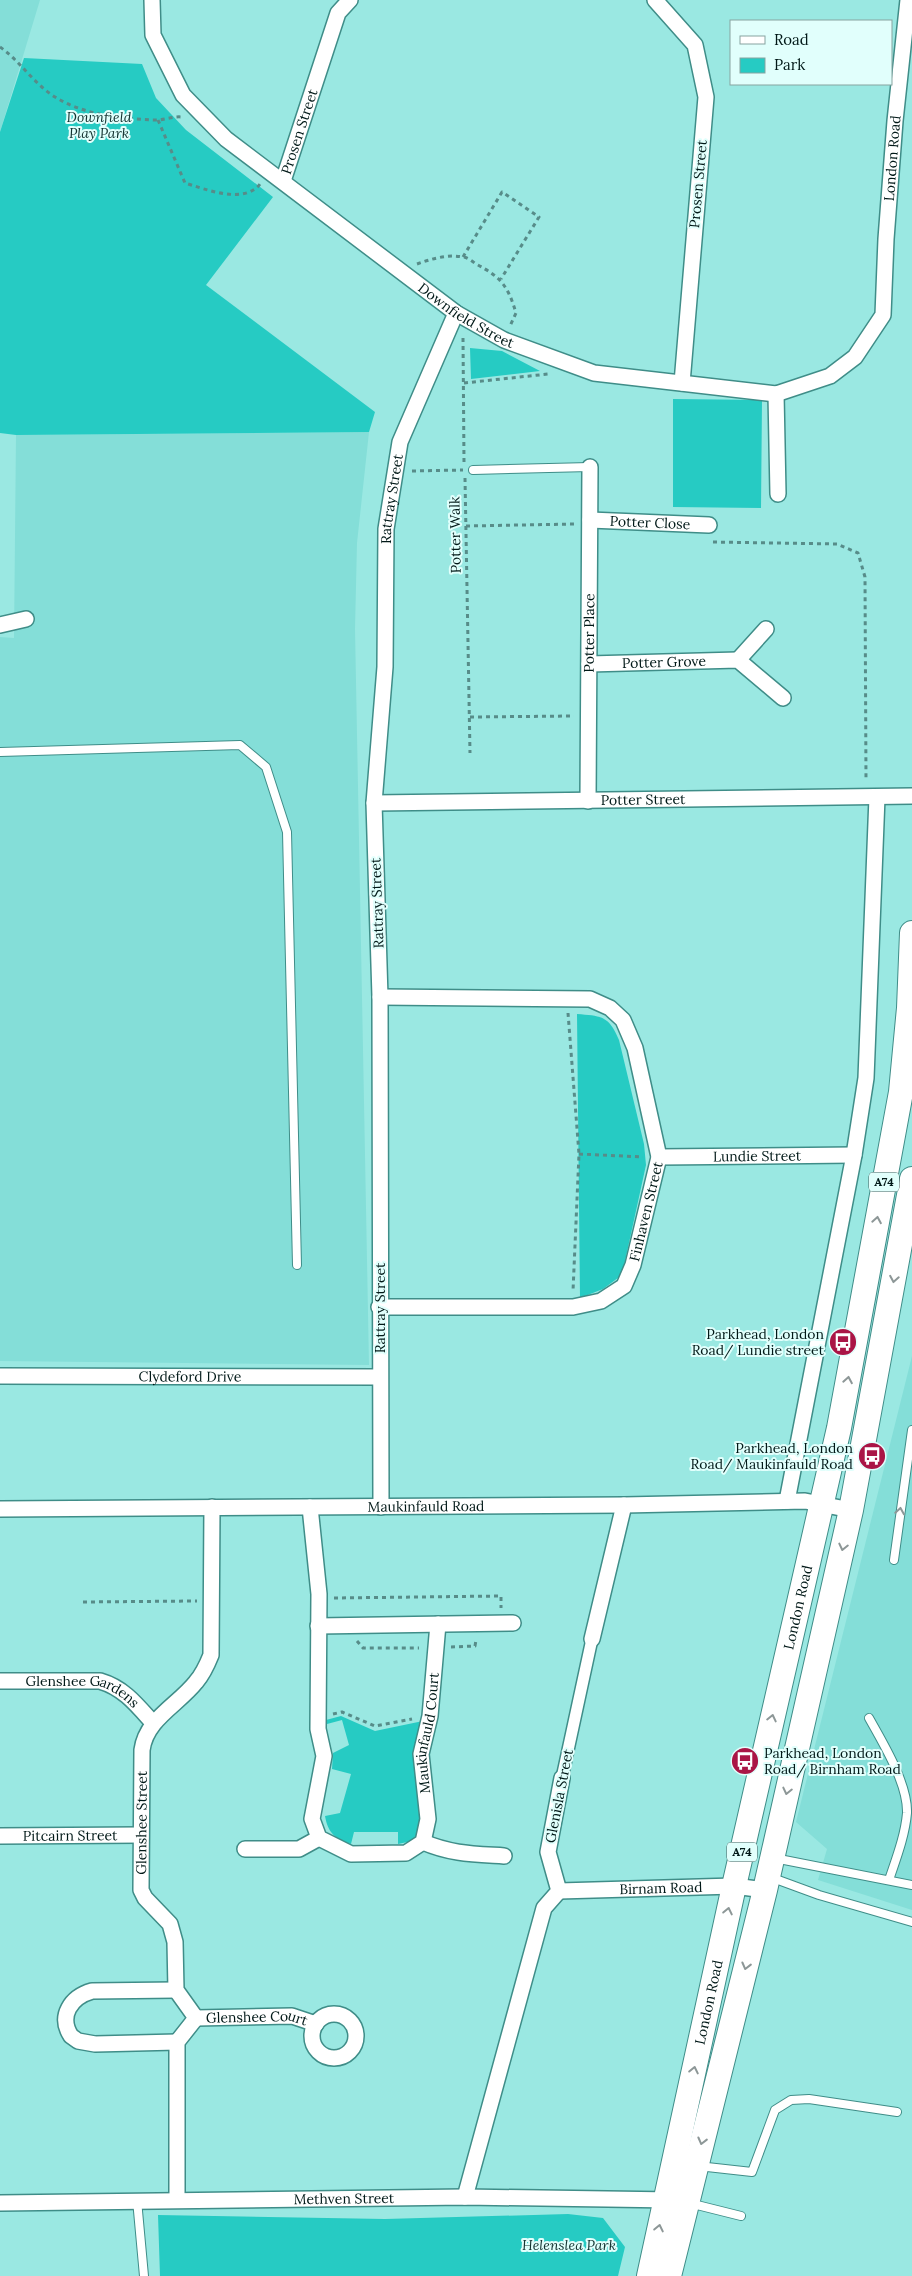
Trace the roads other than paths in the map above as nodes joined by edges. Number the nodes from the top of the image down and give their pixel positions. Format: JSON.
{"nodes":[{"id":1,"x":152,"y":0,"type":"edge"},
{"id":2,"x":350,"y":0,"type":"edge"},
{"id":3,"x":656,"y":0,"type":"edge"},
{"id":4,"x":908,"y":0,"type":"edge"},
{"id":5,"x":283,"y":182,"type":"junction"},
{"id":6,"x":460,"y":315,"type":"junction"},
{"id":7,"x":883,"y":315,"type":"joint"},
{"id":8,"x":682,"y":383,"type":"junction"},
{"id":9,"x":776,"y":394,"type":"junction"},
{"id":10,"x":590,"y":467,"type":"joint"},
{"id":11,"x":474,"y":470,"type":"dead end"},
{"id":12,"x":778,"y":494,"type":"dead end"},
{"id":13,"x":590,"y":522,"type":"junction"},
{"id":14,"x":709,"y":525,"type":"road end"},
{"id":15,"x":26,"y":619,"type":"dead end"},
{"id":16,"x":0,"y":625,"type":"edge"},
{"id":17,"x":766,"y":629,"type":"dead end"},
{"id":18,"x":738,"y":660,"type":"junction"},
{"id":19,"x":589,"y":664,"type":"junction"},
{"id":20,"x":783,"y":698,"type":"dead end"},
{"id":21,"x":0,"y":752,"type":"edge"},
{"id":22,"x":912,"y":796,"type":"edge"},
{"id":23,"x":872,"y":797,"type":"junction"},
{"id":24,"x":588,"y":801,"type":"junction"},
{"id":25,"x":374,"y":803,"type":"junction"},
{"id":26,"x":912,"y":933,"type":"edge"},
{"id":27,"x":380,"y":997,"type":"junction"},
{"id":28,"x":907,"y":1081,"type":"edge"},
{"id":29,"x":854,"y":1155,"type":"junction"},
{"id":30,"x":659,"y":1157,"type":"junction"},
{"id":31,"x":912,"y":1179,"type":"edge"},
{"id":32,"x":297,"y":1265,"type":"dead end"},
{"id":33,"x":379,"y":1307,"type":"junction"},
{"id":34,"x":0,"y":1376,"type":"edge"},
{"id":35,"x":380,"y":1377,"type":"junction"},
{"id":36,"x":912,"y":1430,"type":"edge"},
{"id":37,"x":787,"y":1501,"type":"junction"},
{"id":38,"x":822,"y":1504,"type":"junction"},
{"id":39,"x":624,"y":1505,"type":"junction"},
{"id":40,"x":212,"y":1507,"type":"junction"},
{"id":41,"x":310,"y":1507,"type":"junction"},
{"id":42,"x":381,"y":1507,"type":"junction"},
{"id":43,"x":0,"y":1509,"type":"edge"},
{"id":44,"x":851,"y":1510,"type":"junction"},
{"id":45,"x":894,"y":1560,"type":"dead end"},
{"id":46,"x":508,"y":1623,"type":"road end"},
{"id":47,"x":438,"y":1624,"type":"junction"},
{"id":48,"x":318,"y":1626,"type":"junction"},
{"id":49,"x":592,"y":1639,"type":"joint"},
{"id":50,"x":0,"y":1681,"type":"edge"},
{"id":51,"x":869,"y":1718,"type":"dead end"},
{"id":52,"x":153,"y":1723,"type":"junction"},
{"id":53,"x":562,"y":1778,"type":"joint"},
{"id":54,"x":140,"y":1835,"type":"junction"},
{"id":55,"x":0,"y":1836,"type":"edge"},
{"id":56,"x":319,"y":1838,"type":"junction"},
{"id":57,"x":423,"y":1842,"type":"junction"},
{"id":58,"x":245,"y":1849,"type":"dead end"},
{"id":59,"x":504,"y":1856,"type":"dead end"},
{"id":60,"x":768,"y":1875,"type":"junction"},
{"id":61,"x":889,"y":1880,"type":"junction"},
{"id":62,"x":912,"y":1884,"type":"edge"},
{"id":63,"x":734,"y":1886,"type":"junction"},
{"id":64,"x":559,"y":1891,"type":"junction"},
{"id":65,"x":912,"y":1922,"type":"edge"},
{"id":66,"x":176,"y":1990,"type":"junction"},
{"id":67,"x":196,"y":2018,"type":"junction"},
{"id":68,"x":316,"y":2024,"type":"dead end"},
{"id":69,"x":177,"y":2042,"type":"junction"},
{"id":70,"x":897,"y":2112,"type":"dead end"},
{"id":71,"x":696,"y":2166,"type":"junction"},
{"id":72,"x":465,"y":2197,"type":"junction"},
{"id":73,"x":177,"y":2199,"type":"junction"},
{"id":74,"x":137,"y":2200,"type":"junction"},
{"id":75,"x":676,"y":2201,"type":"junction"},
{"id":76,"x":0,"y":2203,"type":"edge"},
{"id":77,"x":741,"y":2216,"type":"dead end"},
{"id":78,"x":144,"y":2276,"type":"edge"},
{"id":79,"x":649,"y":2276,"type":"edge"},
{"id":80,"x":670,"y":2276,"type":"edge"}],
"edges":[{"from":1,"to":5,"type":"street","name":"Downfield Street"},
{"from":2,"to":5,"type":"street","name":"Prosen Street"},
{"from":3,"to":8,"type":"street","name":"Prosen Street"},
{"from":4,"to":7,"type":"street","name":"London Road"},
{"from":5,"to":6,"type":"street","name":"Downfield Street"},
{"from":6,"to":8,"type":"street","name":"Downfield Street"},
{"from":6,"to":25,"type":"street","name":"Rattray Street"},
{"from":7,"to":9,"type":"street","name":"Downfield Street"},
{"from":8,"to":9,"type":"street","name":"Downfield Street"},
{"from":9,"to":12,"type":"street"},
{"from":10,"to":11,"type":"lane"},
{"from":10,"to":13,"type":"street","name":"Potter Place"},
{"from":13,"to":14,"type":"street","name":"Potter Close"},
{"from":13,"to":19,"type":"street","name":"Potter Place"},
{"from":15,"to":16,"type":"street"},
{"from":17,"to":18,"type":"street"},
{"from":18,"to":19,"type":"street","name":"Potter Grove"},
{"from":18,"to":20,"type":"street"},
{"from":19,"to":24,"type":"street","name":"Potter Place"},
{"from":21,"to":32,"type":"lane"},
{"from":22,"to":23,"type":"street","name":"Potter Street"},
{"from":23,"to":24,"type":"street","name":"Potter Street"},
{"from":23,"to":29,"type":"street"},
{"from":24,"to":25,"type":"street","name":"Potter Street"},
{"from":25,"to":27,"type":"street","name":"Rattray Street"},
{"from":26,"to":28,"type":"main road","name":"London Road","number":"A74"},
{"from":27,"to":30,"type":"street","name":"Finhaven Street"},
{"from":27,"to":33,"type":"street","name":"Rattray Street"},
{"from":38,"to":28,"type":"main road","name":"London Road","number":"A74","one_way":true},
{"from":29,"to":30,"type":"street","name":"Lundie Street"},
{"from":29,"to":37,"type":"street"},
{"from":30,"to":33,"type":"street","name":"Finhaven Street"},
{"from":31,"to":44,"type":"main road","name":"London Road","number":"A74","one_way":true},
{"from":33,"to":35,"type":"street","name":"Rattray Street"},
{"from":34,"to":35,"type":"street","name":"Clydeford Drive"},
{"from":35,"to":42,"type":"street","name":"Rattray Street"},
{"from":45,"to":36,"type":"lane","one_way":true},
{"from":37,"to":38,"type":"street","name":"Maukinfauld Road"},
{"from":37,"to":39,"type":"street","name":"Maukinfauld Road"},
{"from":38,"to":44,"type":"street","name":"Maukinfauld Road"},
{"from":63,"to":38,"type":"main road","name":"London Road","number":"A74","one_way":true},
{"from":39,"to":42,"type":"street","name":"Maukinfauld Road"},
{"from":39,"to":49,"type":"street","name":"Glenisla Street"},
{"from":40,"to":41,"type":"street","name":"Maukinfauld Road"},
{"from":40,"to":43,"type":"street","name":"Maukinfauld Road"},
{"from":40,"to":52,"type":"street","name":"Glenshee Street"},
{"from":41,"to":42,"type":"street","name":"Maukinfauld Road"},
{"from":41,"to":48,"type":"street"},
{"from":44,"to":60,"type":"main road","name":"London Road","number":"A74","one_way":true},
{"from":46,"to":47,"type":"street"},
{"from":47,"to":48,"type":"street"},
{"from":47,"to":57,"type":"street","name":"Maukinfauld Court"},
{"from":48,"to":56,"type":"street"},
{"from":49,"to":53,"type":"street","name":"Glenisla Street"},
{"from":50,"to":52,"type":"street","name":"Glenshee Gardens"},
{"from":51,"to":61,"type":"lane"},
{"from":52,"to":54,"type":"street","name":"Glenshee Street"},
{"from":53,"to":64,"type":"street","name":"Glenisla Street"},
{"from":54,"to":55,"type":"street","name":"Pitcairn Street"},
{"from":54,"to":66,"type":"street","name":"Glenshee Street"},
{"from":56,"to":57,"type":"street"},
{"from":56,"to":58,"type":"street"},
{"from":57,"to":59,"type":"street"},
{"from":60,"to":61,"type":"lane"},
{"from":60,"to":63,"type":"street","name":"Birnam Road"},
{"from":60,"to":65,"type":"lane"},
{"from":60,"to":71,"type":"main road","name":"London Road","number":"A74","one_way":true},
{"from":61,"to":62,"type":"lane"},
{"from":63,"to":64,"type":"street","name":"Birnam Road"},
{"from":75,"to":63,"type":"main road","name":"London Road","number":"A74","one_way":true},
{"from":64,"to":72,"type":"street"},
{"from":66,"to":67,"type":"street"},
{"from":66,"to":69,"type":"street"},
{"from":67,"to":68,"type":"street","name":"Glenshee Court"},
{"from":67,"to":69,"type":"street"},
{"from":69,"to":73,"type":"street"},
{"from":70,"to":71,"type":"lane"},
{"from":71,"to":75,"type":"main road","name":"London Road","number":"A74"},
{"from":72,"to":73,"type":"street","name":"Methven Street"},
{"from":72,"to":75,"type":"street","name":"Methven Street"},
{"from":73,"to":74,"type":"street","name":"Methven Street"},
{"from":74,"to":76,"type":"street","name":"Methven Street"},
{"from":74,"to":78,"type":"lane"},
{"from":75,"to":77,"type":"lane"},
{"from":79,"to":75,"type":"main road","name":"London Road","number":"A74","one_way":true},
{"from":75,"to":80,"type":"main road","name":"London Road","number":"A74"}]}
